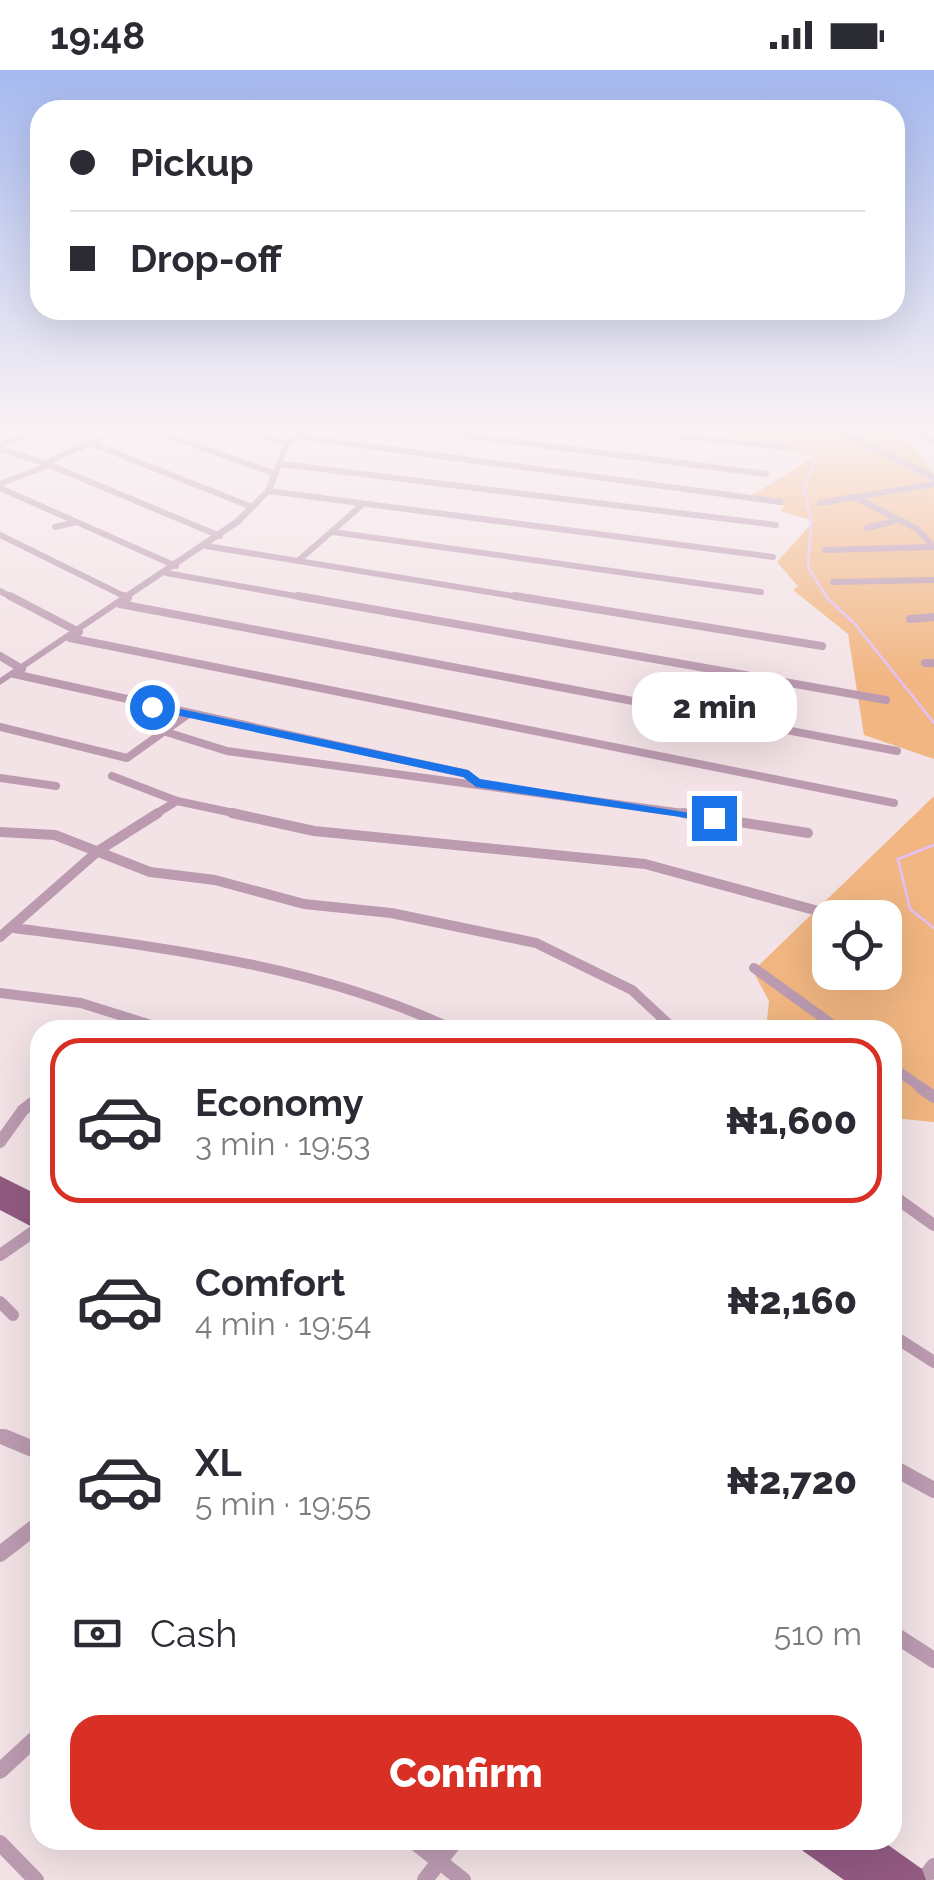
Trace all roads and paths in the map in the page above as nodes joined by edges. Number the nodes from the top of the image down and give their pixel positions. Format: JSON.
{"nodes":[{"id":1,"x":54,"y":511,"type":"edge"},
{"id":2,"x":161,"y":511,"type":"edge"},
{"id":3,"x":247,"y":511,"type":"edge"},
{"id":4,"x":355,"y":511,"type":"edge"},
{"id":5,"x":421,"y":511,"type":"edge"},
{"id":6,"x":666,"y":511,"type":"edge"},
{"id":7,"x":880,"y":511,"type":"edge"},
{"id":8,"x":895,"y":520,"type":"junction"},
{"id":9,"x":77,"y":522,"type":"junction"},
{"id":10,"x":776,"y":525,"type":"dead end"},
{"id":11,"x":55,"y":527,"type":"dead end"},
{"id":12,"x":866,"y":528,"type":"dead end"},
{"id":13,"x":333,"y":532,"type":"junction"},
{"id":14,"x":0,"y":535,"type":"edge"},
{"id":15,"x":220,"y":536,"type":"junction"},
{"id":16,"x":206,"y":546,"type":"junction"},
{"id":17,"x":825,"y":550,"type":"dead end"},
{"id":18,"x":774,"y":557,"type":"dead end"},
{"id":19,"x":299,"y":560,"type":"junction"},
{"id":20,"x":176,"y":566,"type":"junction"},
{"id":21,"x":166,"y":572,"type":"junction"},
{"id":22,"x":934,"y":580,"type":"edge"},
{"id":23,"x":833,"y":582,"type":"dead end"},
{"id":24,"x":0,"y":591,"type":"edge"},
{"id":25,"x":761,"y":592,"type":"dead end"},
{"id":26,"x":124,"y":601,"type":"junction"},
{"id":27,"x":934,"y":617,"type":"edge"},
{"id":28,"x":910,"y":619,"type":"dead end"},
{"id":29,"x":79,"y":632,"type":"junction"},
{"id":30,"x":70,"y":638,"type":"junction"},
{"id":31,"x":822,"y":646,"type":"dead end"},
{"id":32,"x":0,"y":656,"type":"edge"},
{"id":33,"x":18,"y":672,"type":"junction"},
{"id":34,"x":0,"y":682,"type":"edge"},
{"id":35,"x":886,"y":700,"type":"dead end"},
{"id":36,"x":187,"y":715,"type":"junction"},
{"id":37,"x":0,"y":727,"type":"edge"},
{"id":38,"x":166,"y":732,"type":"junction"},
{"id":39,"x":897,"y":751,"type":"dead end"},
{"id":40,"x":112,"y":776,"type":"dead end"},
{"id":41,"x":0,"y":778,"type":"edge"},
{"id":42,"x":476,"y":782,"type":"junction"},
{"id":43,"x":56,"y":786,"type":"dead end"},
{"id":44,"x":177,"y":801,"type":"junction"},
{"id":45,"x":894,"y":804,"type":"dead end"},
{"id":46,"x":0,"y":832,"type":"edge"},
{"id":47,"x":808,"y":833,"type":"dead end"},
{"id":48,"x":98,"y":851,"type":"junction"},
{"id":49,"x":812,"y":909,"type":"edge"},
{"id":50,"x":14,"y":928,"type":"junction"},
{"id":51,"x":0,"y":937,"type":"edge"},
{"id":52,"x":754,"y":968,"type":"dead end"},
{"id":53,"x":0,"y":993,"type":"edge"},
{"id":54,"x":135,"y":1020,"type":"edge"},
{"id":55,"x":436,"y":1020,"type":"edge"},
{"id":56,"x":665,"y":1020,"type":"edge"},
{"id":57,"x":826,"y":1020,"type":"edge"},
{"id":58,"x":902,"y":1074,"type":"edge"},
{"id":59,"x":934,"y":1097,"type":"edge"},
{"id":60,"x":30,"y":1105,"type":"edge"},
{"id":61,"x":0,"y":1142,"type":"edge"},
{"id":62,"x":0,"y":1184,"type":"edge"},
{"id":63,"x":0,"y":1200,"type":"edge"},
{"id":64,"x":30,"y":1200,"type":"edge"},
{"id":65,"x":902,"y":1202,"type":"edge"},
{"id":66,"x":30,"y":1219,"type":"edge"},
{"id":67,"x":934,"y":1225,"type":"edge"},
{"id":68,"x":30,"y":1232,"type":"edge"},
{"id":69,"x":0,"y":1254,"type":"edge"},
{"id":70,"x":0,"y":1302,"type":"edge"},
{"id":71,"x":13,"y":1315,"type":"dead end"},
{"id":72,"x":902,"y":1341,"type":"edge"},
{"id":73,"x":934,"y":1362,"type":"edge"},
{"id":74,"x":0,"y":1435,"type":"edge"},
{"id":75,"x":30,"y":1448,"type":"edge"},
{"id":76,"x":902,"y":1472,"type":"edge"},
{"id":77,"x":934,"y":1490,"type":"edge"},
{"id":78,"x":30,"y":1532,"type":"edge"},
{"id":79,"x":0,"y":1554,"type":"edge"},
{"id":80,"x":902,"y":1639,"type":"edge"},
{"id":81,"x":934,"y":1660,"type":"edge"},
{"id":82,"x":30,"y":1744,"type":"edge"},
{"id":83,"x":0,"y":1772,"type":"edge"},
{"id":84,"x":0,"y":1843,"type":"edge"},
{"id":85,"x":425,"y":1850,"type":"edge"},
{"id":86,"x":448,"y":1850,"type":"edge"},
{"id":87,"x":828,"y":1850,"type":"edge"},
{"id":88,"x":869,"y":1850,"type":"edge"},
{"id":89,"x":439,"y":1861,"type":"junction"},
{"id":90,"x":934,"y":1866,"type":"edge"},
{"id":91,"x":36,"y":1880,"type":"edge"},
{"id":92,"x":425,"y":1880,"type":"edge"},
{"id":93,"x":463,"y":1880,"type":"edge"},
{"id":94,"x":870,"y":1880,"type":"edge"},
{"id":95,"x":912,"y":1880,"type":"edge"},
{"id":96,"x":923,"y":1880,"type":"edge"}],
"edges":[{"from":1,"to":9,"type":"street"},
{"from":2,"to":15,"type":"street"},
{"from":3,"to":15,"type":"street"},
{"from":4,"to":13,"type":"street"},
{"from":5,"to":18,"type":"street"},
{"from":6,"to":10,"type":"street"},
{"from":7,"to":8,"type":"street"},
{"from":8,"to":12,"type":"street"},
{"from":8,"to":17,"type":"street"},
{"from":9,"to":11,"type":"street"},
{"from":9,"to":20,"type":"street"},
{"from":13,"to":19,"type":"street"},
{"from":13,"to":25,"type":"street"},
{"from":14,"to":26,"type":"street"},
{"from":15,"to":16,"type":"street"},
{"from":16,"to":19,"type":"street"},
{"from":16,"to":20,"type":"street"},
{"from":19,"to":31,"type":"street"},
{"from":20,"to":21,"type":"street"},
{"from":21,"to":26,"type":"street"},
{"from":21,"to":35,"type":"street"},
{"from":22,"to":23,"type":"street"},
{"from":24,"to":29,"type":"street"},
{"from":26,"to":29,"type":"street"},
{"from":26,"to":39,"type":"street"},
{"from":27,"to":28,"type":"street"},
{"from":29,"to":30,"type":"street"},
{"from":30,"to":33,"type":"street"},
{"from":30,"to":45,"type":"street"},
{"from":32,"to":33,"type":"street"},
{"from":33,"to":34,"type":"street"},
{"from":33,"to":36,"type":"street"},
{"from":36,"to":38,"type":"street"},
{"from":36,"to":42,"type":"street"},
{"from":37,"to":38,"type":"street"},
{"from":38,"to":42,"type":"street"},
{"from":40,"to":44,"type":"street"},
{"from":41,"to":43,"type":"street"},
{"from":42,"to":47,"type":"street"},
{"from":44,"to":48,"type":"street"},
{"from":44,"to":49,"type":"street"},
{"from":46,"to":48,"type":"street"},
{"from":48,"to":50,"type":"street"},
{"from":48,"to":56,"type":"street"},
{"from":50,"to":51,"type":"street"},
{"from":50,"to":55,"type":"street"},
{"from":52,"to":57,"type":"street"},
{"from":53,"to":54,"type":"street"},
{"from":58,"to":59,"type":"street"},
{"from":60,"to":61,"type":"street"},
{"from":62,"to":64,"type":"main road"},
{"from":63,"to":66,"type":"main road"},
{"from":65,"to":67,"type":"street"},
{"from":68,"to":69,"type":"street"},
{"from":70,"to":71,"type":"street"},
{"from":72,"to":73,"type":"street"},
{"from":74,"to":75,"type":"street"},
{"from":76,"to":77,"type":"street"},
{"from":78,"to":79,"type":"street"},
{"from":80,"to":81,"type":"street"},
{"from":82,"to":83,"type":"street"},
{"from":84,"to":91,"type":"street"},
{"from":85,"to":89,"type":"street"},
{"from":86,"to":89,"type":"street"},
{"from":87,"to":94,"type":"main road"},
{"from":88,"to":95,"type":"main road"},
{"from":89,"to":92,"type":"street"},
{"from":89,"to":93,"type":"street"},
{"from":90,"to":96,"type":"street"}]}
